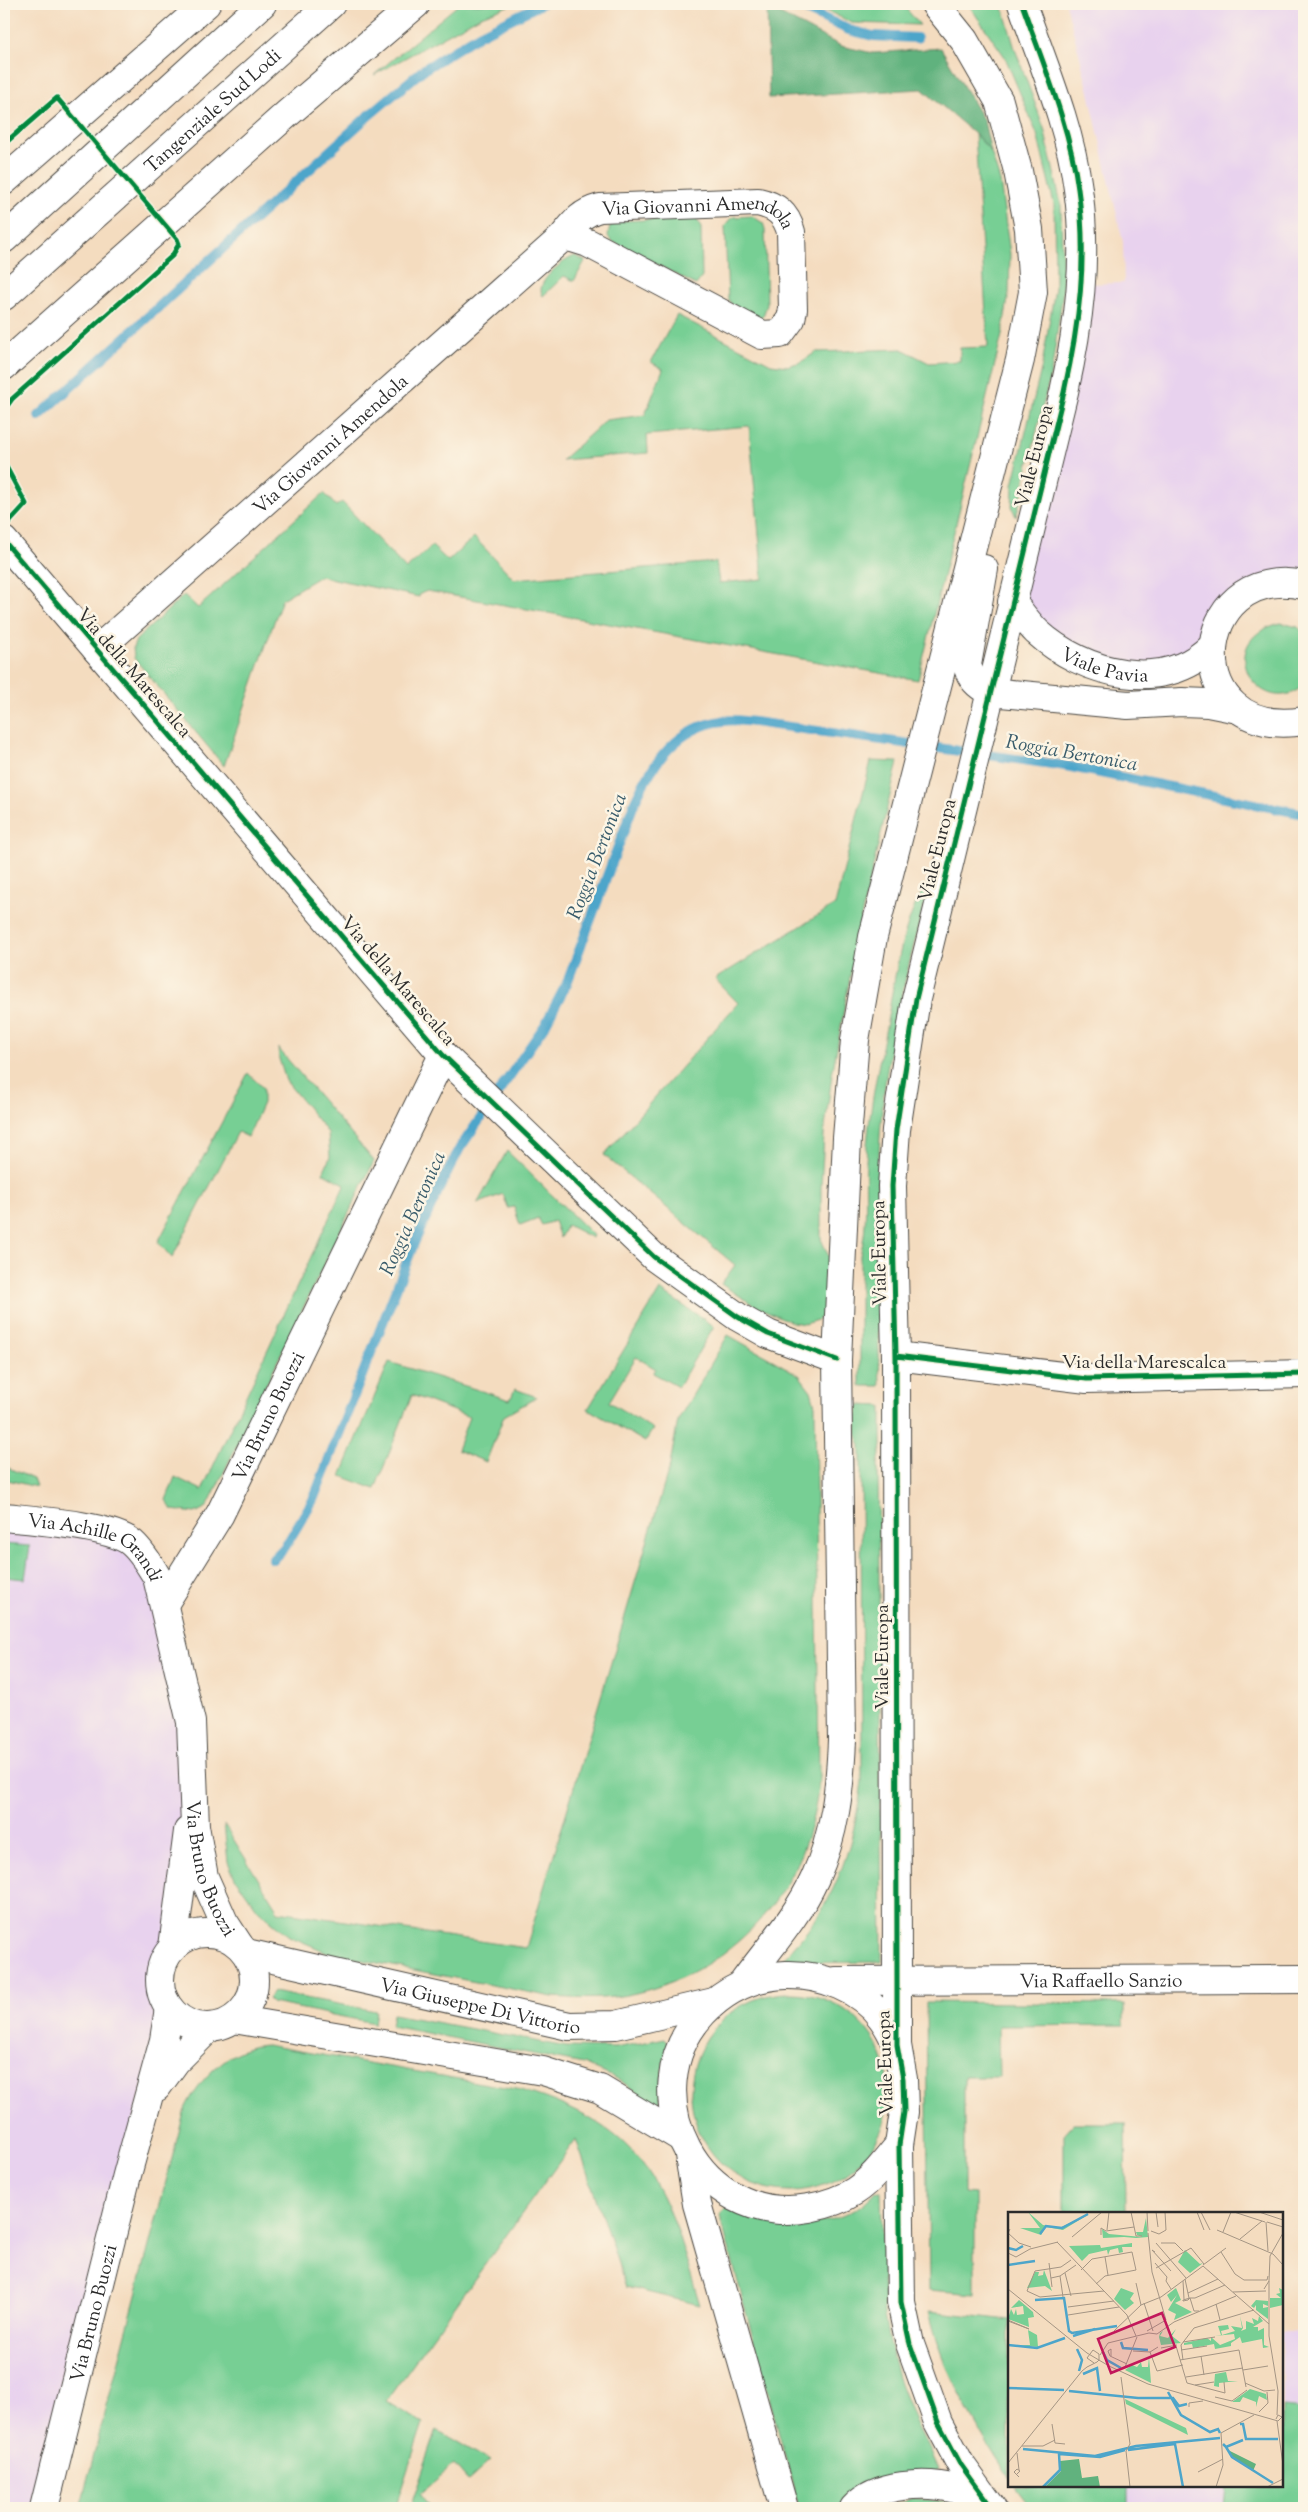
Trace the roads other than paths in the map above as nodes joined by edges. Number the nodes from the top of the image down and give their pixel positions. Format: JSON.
{"nodes":[{"id":1,"x":206,"y":4,"type":"edge"},
{"id":2,"x":262,"y":4,"type":"edge"},
{"id":3,"x":331,"y":4,"type":"edge"},
{"id":4,"x":416,"y":4,"type":"edge"},
{"id":5,"x":935,"y":4,"type":"edge"},
{"id":6,"x":1022,"y":4,"type":"edge"},
{"id":7,"x":4,"y":181,"type":"edge"},
{"id":8,"x":563,"y":238,"type":"junction"},
{"id":9,"x":4,"y":239,"type":"edge"},
{"id":10,"x":4,"y":296,"type":"edge"},
{"id":11,"x":1020,"y":360,"type":"junction"},
{"id":12,"x":4,"y":366,"type":"edge"},
{"id":13,"x":4,"y":541,"type":"edge"},
{"id":14,"x":1304,"y":586,"type":"edge"},
{"id":15,"x":1012,"y":602,"type":"junction"},
{"id":16,"x":1212,"y":646,"type":"junction"},
{"id":17,"x":97,"y":650,"type":"junction"},
{"id":18,"x":990,"y":692,"type":"junction"},
{"id":19,"x":1238,"y":709,"type":"junction"},
{"id":20,"x":1304,"y":721,"type":"edge"},
{"id":21,"x":443,"y":1055,"type":"junction"},
{"id":22,"x":896,"y":1356,"type":"junction"},
{"id":23,"x":837,"y":1360,"type":"junction"},
{"id":24,"x":1304,"y":1374,"type":"edge"},
{"id":25,"x":4,"y":1517,"type":"edge"},
{"id":26,"x":164,"y":1604,"type":"junction"},
{"id":27,"x":193,"y":1788,"type":"junction"},
{"id":28,"x":173,"y":1947,"type":"junction"},
{"id":29,"x":242,"y":1949,"type":"junction"},
{"id":30,"x":1304,"y":1979,"type":"edge"},
{"id":31,"x":830,"y":1980,"type":"junction"},
{"id":32,"x":896,"y":1982,"type":"junction"},
{"id":33,"x":743,"y":1984,"type":"junction"},
{"id":34,"x":714,"y":2002,"type":"junction"},
{"id":35,"x":169,"y":2008,"type":"junction"},
{"id":36,"x":222,"y":2024,"type":"junction"},
{"id":37,"x":898,"y":2045,"type":"junction"},
{"id":38,"x":142,"y":2118,"type":"junction"},
{"id":39,"x":899,"y":2145,"type":"junction"},
{"id":40,"x":684,"y":2146,"type":"junction"},
{"id":41,"x":990,"y":2506,"type":"edge"},
{"id":42,"x":44,"y":2508,"type":"edge"},
{"id":43,"x":784,"y":2508,"type":"edge"},
{"id":44,"x":854,"y":2508,"type":"edge"}],
"edges":[{"from":1,"to":7,"type":"main road"},
{"from":2,"to":9,"type":"main road"},
{"from":3,"to":10,"type":"main road","name":"Tangenziale Sud Lodi"},
{"from":4,"to":12,"type":"main road"},
{"from":5,"to":11,"type":"main road","name":"Viale Europa"},
{"from":6,"to":15,"type":"main road","name":"Viale Europa"},
{"from":8,"to":8,"type":"main road","name":"Via Giovanni Amendola"},
{"from":8,"to":17,"type":"main road","name":"Via Giovanni Amendola"},
{"from":11,"to":18,"type":"main road","name":"Viale Europa"},
{"from":11,"to":23,"type":"main road","name":"Viale Europa"},
{"from":13,"to":17,"type":"main road","name":"Via della Marescalca"},
{"from":14,"to":16,"type":"main road"},
{"from":15,"to":16,"type":"main road","name":"Viale Pavia"},
{"from":15,"to":18,"type":"main road","name":"Viale Europa"},
{"from":16,"to":19,"type":"main road"},
{"from":17,"to":21,"type":"main road","name":"Via della Marescalca"},
{"from":18,"to":19,"type":"main road"},
{"from":18,"to":22,"type":"main road","name":"Viale Europa"},
{"from":19,"to":20,"type":"main road"},
{"from":21,"to":23,"type":"main road","name":"Via della Marescalca"},
{"from":21,"to":26,"type":"main road","name":"Via Bruno Buozzi"},
{"from":22,"to":24,"type":"main road","name":"Via della Marescalca"},
{"from":22,"to":32,"type":"main road","name":"Viale Europa"},
{"from":23,"to":33,"type":"main road","name":"Viale Europa"},
{"from":25,"to":26,"type":"main road","name":"Via Achille Grandi"},
{"from":26,"to":27,"type":"main road","name":"Via Bruno Buozzi"},
{"from":27,"to":28,"type":"main road","name":"Via Bruno Buozzi"},
{"from":27,"to":29,"type":"main road","name":"Via Bruno Buozzi"},
{"from":28,"to":29,"type":"main road"},
{"from":28,"to":35,"type":"main road"},
{"from":29,"to":34,"type":"main road","name":"Via Giuseppe Di Vittorio"},
{"from":29,"to":36,"type":"main road"},
{"from":30,"to":32,"type":"main road","name":"Via Raffaello Sanzio"},
{"from":31,"to":32,"type":"main road","name":"Via Raffaello Sanzio"},
{"from":31,"to":33,"type":"main road","name":"Viale Europa"},
{"from":31,"to":37,"type":"main road","name":"Viale Europa"},
{"from":32,"to":37,"type":"main road","name":"Viale Europa"},
{"from":33,"to":34,"type":"main road","name":"Viale Europa"},
{"from":34,"to":40,"type":"main road","name":"Viale Europa"},
{"from":35,"to":36,"type":"main road"},
{"from":35,"to":38,"type":"main road","name":"Via Bruno Buozzi"},
{"from":36,"to":38,"type":"main road","name":"Via Bruno Buozzi"},
{"from":36,"to":40,"type":"main road"},
{"from":37,"to":39,"type":"main road","name":"Viale Europa"},
{"from":38,"to":42,"type":"main road","name":"Via Bruno Buozzi"},
{"from":39,"to":40,"type":"main road","name":"Viale Europa"},
{"from":39,"to":41,"type":"main road","name":"Viale Europa"},
{"from":40,"to":43,"type":"main road","name":"Viale Europa"},
{"from":41,"to":44,"type":"main road","name":"Viale Europa"}]}
